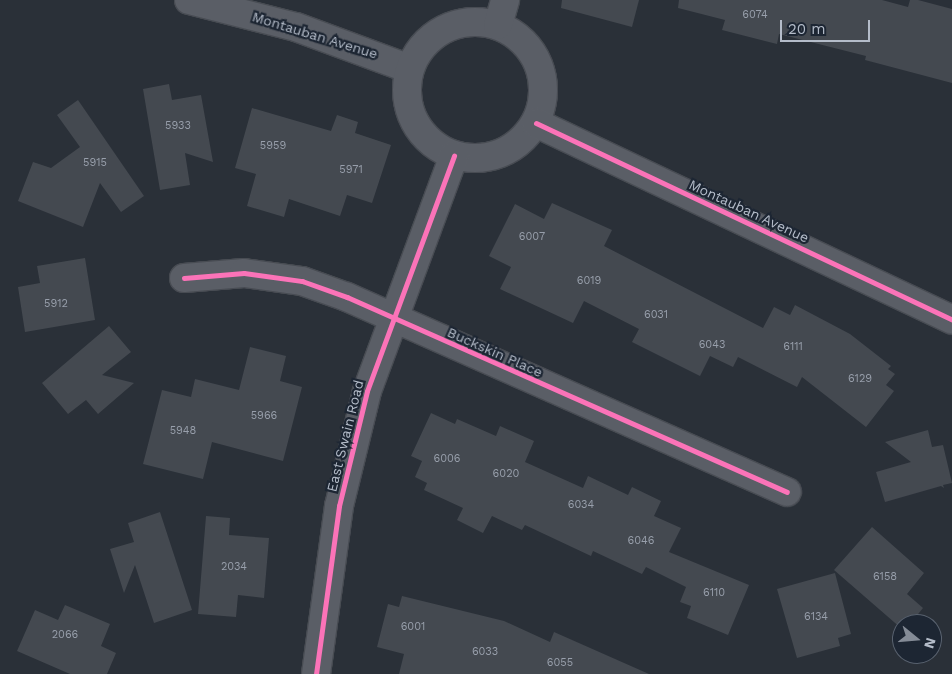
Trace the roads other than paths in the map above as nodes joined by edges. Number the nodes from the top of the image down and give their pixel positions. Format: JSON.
{"nodes":[{"id":1,"x":189,"y":0,"type":"edge"},
{"id":2,"x":501,"y":12,"type":"edge"},
{"id":3,"x":410,"y":69,"type":"junction"},
{"id":4,"x":536,"y":123,"type":"junction"},
{"id":5,"x":454,"y":156,"type":"junction"},
{"id":6,"x":184,"y":278,"type":"dead end"},
{"id":7,"x":393,"y":318,"type":"junction"},
{"id":8,"x":952,"y":320,"type":"edge"},
{"id":9,"x":787,"y":492,"type":"dead end"},
{"id":10,"x":316,"y":674,"type":"edge"}],
"edges":[{"from":1,"to":3,"type":"street","name":"Montauban Avenue"},
{"from":2,"to":3,"type":"street"},
{"from":2,"to":4,"type":"street"},
{"from":3,"to":5,"type":"street"},
{"from":4,"to":5,"type":"street"},
{"from":4,"to":8,"type":"street","name":"Montauban Avenue"},
{"from":5,"to":7,"type":"street","name":"East Swain Road"},
{"from":6,"to":7,"type":"street","name":"Buckskin Place"},
{"from":7,"to":9,"type":"street","name":"Buckskin Place"},
{"from":7,"to":10,"type":"street","name":"East Swain Road"}]}
